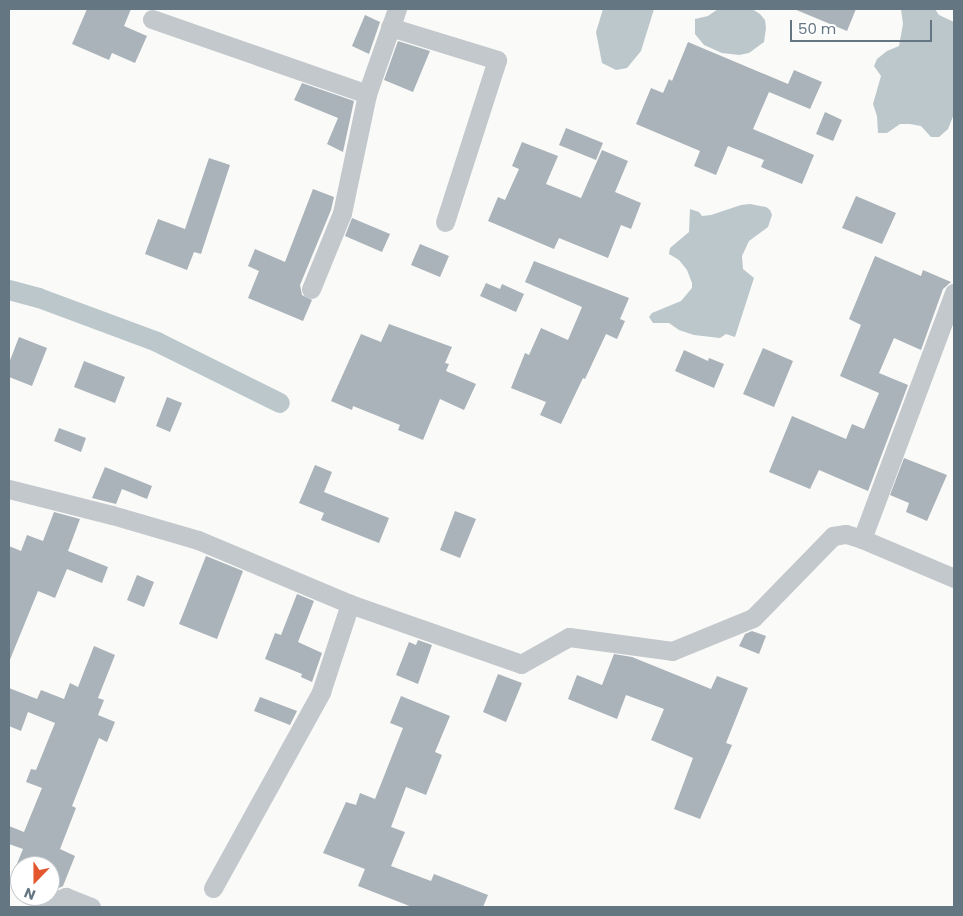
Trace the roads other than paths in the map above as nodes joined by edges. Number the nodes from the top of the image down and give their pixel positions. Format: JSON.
{"nodes":[{"id":1,"x":396,"y":9,"type":"edge"},
{"id":2,"x":152,"y":19,"type":"dead end"},
{"id":3,"x":390,"y":27,"type":"junction"},
{"id":4,"x":367,"y":94,"type":"junction"},
{"id":5,"x":445,"y":222,"type":"dead end"},
{"id":6,"x":311,"y":289,"type":"dead end"},
{"id":7,"x":954,"y":293,"type":"edge"},
{"id":8,"x":9,"y":489,"type":"edge"},
{"id":9,"x":862,"y":539,"type":"junction"},
{"id":10,"x":954,"y":578,"type":"edge"},
{"id":11,"x":350,"y":604,"type":"junction"},
{"id":12,"x":213,"y":888,"type":"dead end"},
{"id":13,"x":42,"y":907,"type":"edge"},
{"id":14,"x":90,"y":907,"type":"edge"}],
"edges":[{"from":1,"to":3,"type":"street"},
{"from":2,"to":4,"type":"street"},
{"from":3,"to":4,"type":"street"},
{"from":3,"to":5,"type":"street"},
{"from":4,"to":6,"type":"street"},
{"from":7,"to":9,"type":"street"},
{"from":8,"to":11,"type":"street"},
{"from":9,"to":10,"type":"street"},
{"from":9,"to":11,"type":"street"},
{"from":11,"to":12,"type":"street"},
{"from":13,"to":14,"type":"street"}]}
